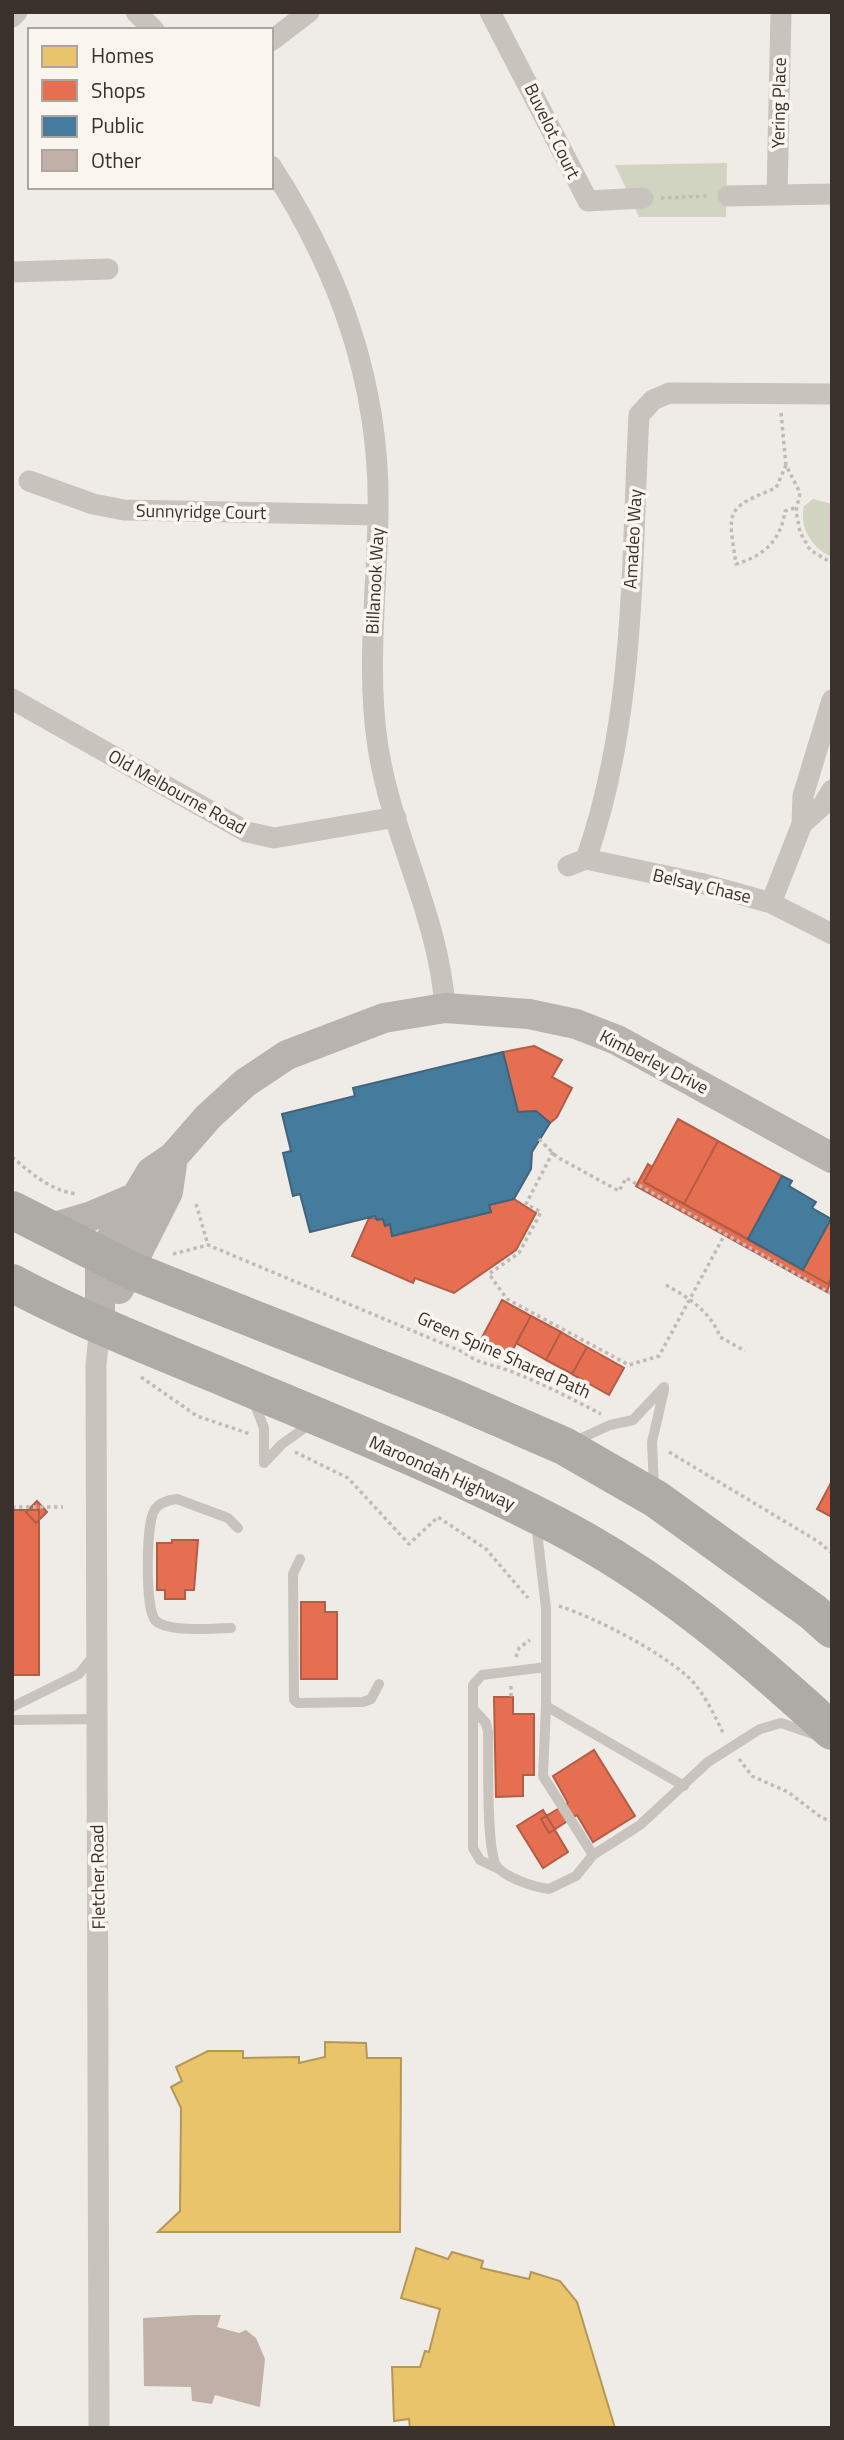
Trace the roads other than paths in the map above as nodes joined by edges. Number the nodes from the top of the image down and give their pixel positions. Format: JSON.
{"nodes":[{"id":1,"x":17,"y":12,"type":"edge"},
{"id":2,"x":136,"y":12,"type":"edge"},
{"id":3,"x":309,"y":12,"type":"edge"},
{"id":4,"x":490,"y":12,"type":"edge"},
{"id":5,"x":780,"y":12,"type":"edge"},
{"id":6,"x":12,"y":17,"type":"edge"},
{"id":7,"x":152,"y":28,"type":"edge"},
{"id":8,"x":273,"y":39,"type":"edge"},
{"id":9,"x":273,"y":169,"type":"edge"},
{"id":10,"x":778,"y":194,"type":"junction"},
{"id":11,"x":832,"y":194,"type":"edge"},
{"id":12,"x":728,"y":196,"type":"road end"},
{"id":13,"x":643,"y":198,"type":"road end"},
{"id":14,"x":108,"y":269,"type":"dead end"},
{"id":15,"x":12,"y":272,"type":"edge"},
{"id":16,"x":832,"y":394,"type":"edge"},
{"id":17,"x":29,"y":481,"type":"dead end"},
{"id":18,"x":378,"y":515,"type":"junction"},
{"id":19,"x":12,"y":699,"type":"edge"},
{"id":20,"x":832,"y":700,"type":"edge"},
{"id":21,"x":832,"y":790,"type":"edge"},
{"id":22,"x":396,"y":817,"type":"junction"},
{"id":23,"x":802,"y":824,"type":"junction"},
{"id":24,"x":577,"y":862,"type":"joint"},
{"id":25,"x":771,"y":903,"type":"junction"},
{"id":26,"x":832,"y":934,"type":"edge"},
{"id":27,"x":445,"y":1008,"type":"junction"},
{"id":28,"x":173,"y":1157,"type":"junction"},
{"id":29,"x":832,"y":1158,"type":"edge"},
{"id":30,"x":134,"y":1198,"type":"junction"},
{"id":31,"x":12,"y":1210,"type":"edge"},
{"id":32,"x":48,"y":1229,"type":"junction"},
{"id":33,"x":125,"y":1256,"type":"junction"},
{"id":34,"x":12,"y":1283,"type":"edge"},
{"id":35,"x":98,"y":1341,"type":"junction"},
{"id":36,"x":232,"y":1380,"type":"junction"},
{"id":37,"x":318,"y":1419,"type":"junction"},
{"id":38,"x":564,"y":1446,"type":"junction"},
{"id":39,"x":656,"y":1499,"type":"junction"},
{"id":40,"x":536,"y":1516,"type":"junction"},
{"id":41,"x":238,"y":1528,"type":"dead end"},
{"id":42,"x":300,"y":1559,"type":"dead end"},
{"id":43,"x":826,"y":1621,"type":"edge"},
{"id":44,"x":230,"y":1628,"type":"dead end"},
{"id":45,"x":95,"y":1655,"type":"junction"},
{"id":46,"x":546,"y":1667,"type":"junction"},
{"id":47,"x":379,"y":1684,"type":"dead end"},
{"id":48,"x":546,"y":1706,"type":"junction"},
{"id":49,"x":12,"y":1707,"type":"edge"},
{"id":50,"x":474,"y":1710,"type":"junction"},
{"id":51,"x":96,"y":1719,"type":"junction"},
{"id":52,"x":12,"y":1720,"type":"edge"},
{"id":53,"x":832,"y":1731,"type":"edge"},
{"id":54,"x":832,"y":1742,"type":"edge"},
{"id":55,"x":684,"y":1786,"type":"junction"},
{"id":56,"x":593,"y":1855,"type":"junction"},
{"id":57,"x":499,"y":1869,"type":"junction"},
{"id":58,"x":99,"y":2428,"type":"edge"}],
"edges":[{"from":1,"to":6,"type":"street"},
{"from":2,"to":7,"type":"street"},
{"from":3,"to":8,"type":"street"},
{"from":4,"to":13,"type":"street","name":"Buvelot Court"},
{"from":5,"to":10,"type":"street","name":"Yering Place"},
{"from":9,"to":18,"type":"street","name":"Billanook Way"},
{"from":10,"to":11,"type":"street"},
{"from":10,"to":12,"type":"street"},
{"from":14,"to":15,"type":"street"},
{"from":16,"to":24,"type":"street","name":"Amadeo Way"},
{"from":17,"to":18,"type":"street","name":"Sunnyridge Court"},
{"from":18,"to":22,"type":"street","name":"Billanook Way"},
{"from":19,"to":22,"type":"street","name":"Old Melbourne Road"},
{"from":20,"to":23,"type":"street"},
{"from":21,"to":23,"type":"street"},
{"from":22,"to":27,"type":"street","name":"Billanook Way"},
{"from":23,"to":25,"type":"street"},
{"from":24,"to":25,"type":"street","name":"Belsay Chase"},
{"from":25,"to":26,"type":"street","name":"Belsay Chase"},
{"from":27,"to":28,"type":"main road","name":"Kimberley Drive"},
{"from":27,"to":29,"type":"main road","name":"Kimberley Drive"},
{"from":28,"to":30,"type":"main road","name":"Kimberley Drive"},
{"from":28,"to":33,"type":"main road","name":"Kimberley Drive"},
{"from":30,"to":32,"type":"main road"},
{"from":30,"to":33,"type":"main road","name":"Kimberley Drive"},
{"from":31,"to":32,"type":"highway"},
{"from":32,"to":33,"type":"highway"},
{"from":33,"to":35,"type":"main road","name":"Kimberley Drive"},
{"from":33,"to":38,"type":"highway"},
{"from":34,"to":35,"type":"highway","name":"Maroondah Highway"},
{"from":35,"to":36,"type":"highway","name":"Maroondah Highway"},
{"from":35,"to":45,"type":"street","name":"Fletcher Road"},
{"from":36,"to":37,"type":"highway","name":"Maroondah Highway"},
{"from":36,"to":37,"type":"lane"},
{"from":37,"to":40,"type":"highway","name":"Maroondah Highway"},
{"from":38,"to":39,"type":"highway"},
{"from":38,"to":39,"type":"lane"},
{"from":39,"to":43,"type":"highway"},
{"from":40,"to":46,"type":"lane"},
{"from":40,"to":53,"type":"highway","name":"Maroondah Highway"},
{"from":41,"to":44,"type":"lane"},
{"from":42,"to":47,"type":"lane"},
{"from":45,"to":49,"type":"lane"},
{"from":45,"to":51,"type":"street","name":"Fletcher Road"},
{"from":46,"to":48,"type":"lane"},
{"from":46,"to":50,"type":"lane"},
{"from":48,"to":55,"type":"lane"},
{"from":48,"to":56,"type":"lane"},
{"from":50,"to":57,"type":"lane"},
{"from":50,"to":57,"type":"lane"},
{"from":51,"to":52,"type":"lane"},
{"from":51,"to":58,"type":"street","name":"Fletcher Road"},
{"from":54,"to":55,"type":"lane"},
{"from":55,"to":56,"type":"lane"},
{"from":56,"to":57,"type":"lane"}]}
